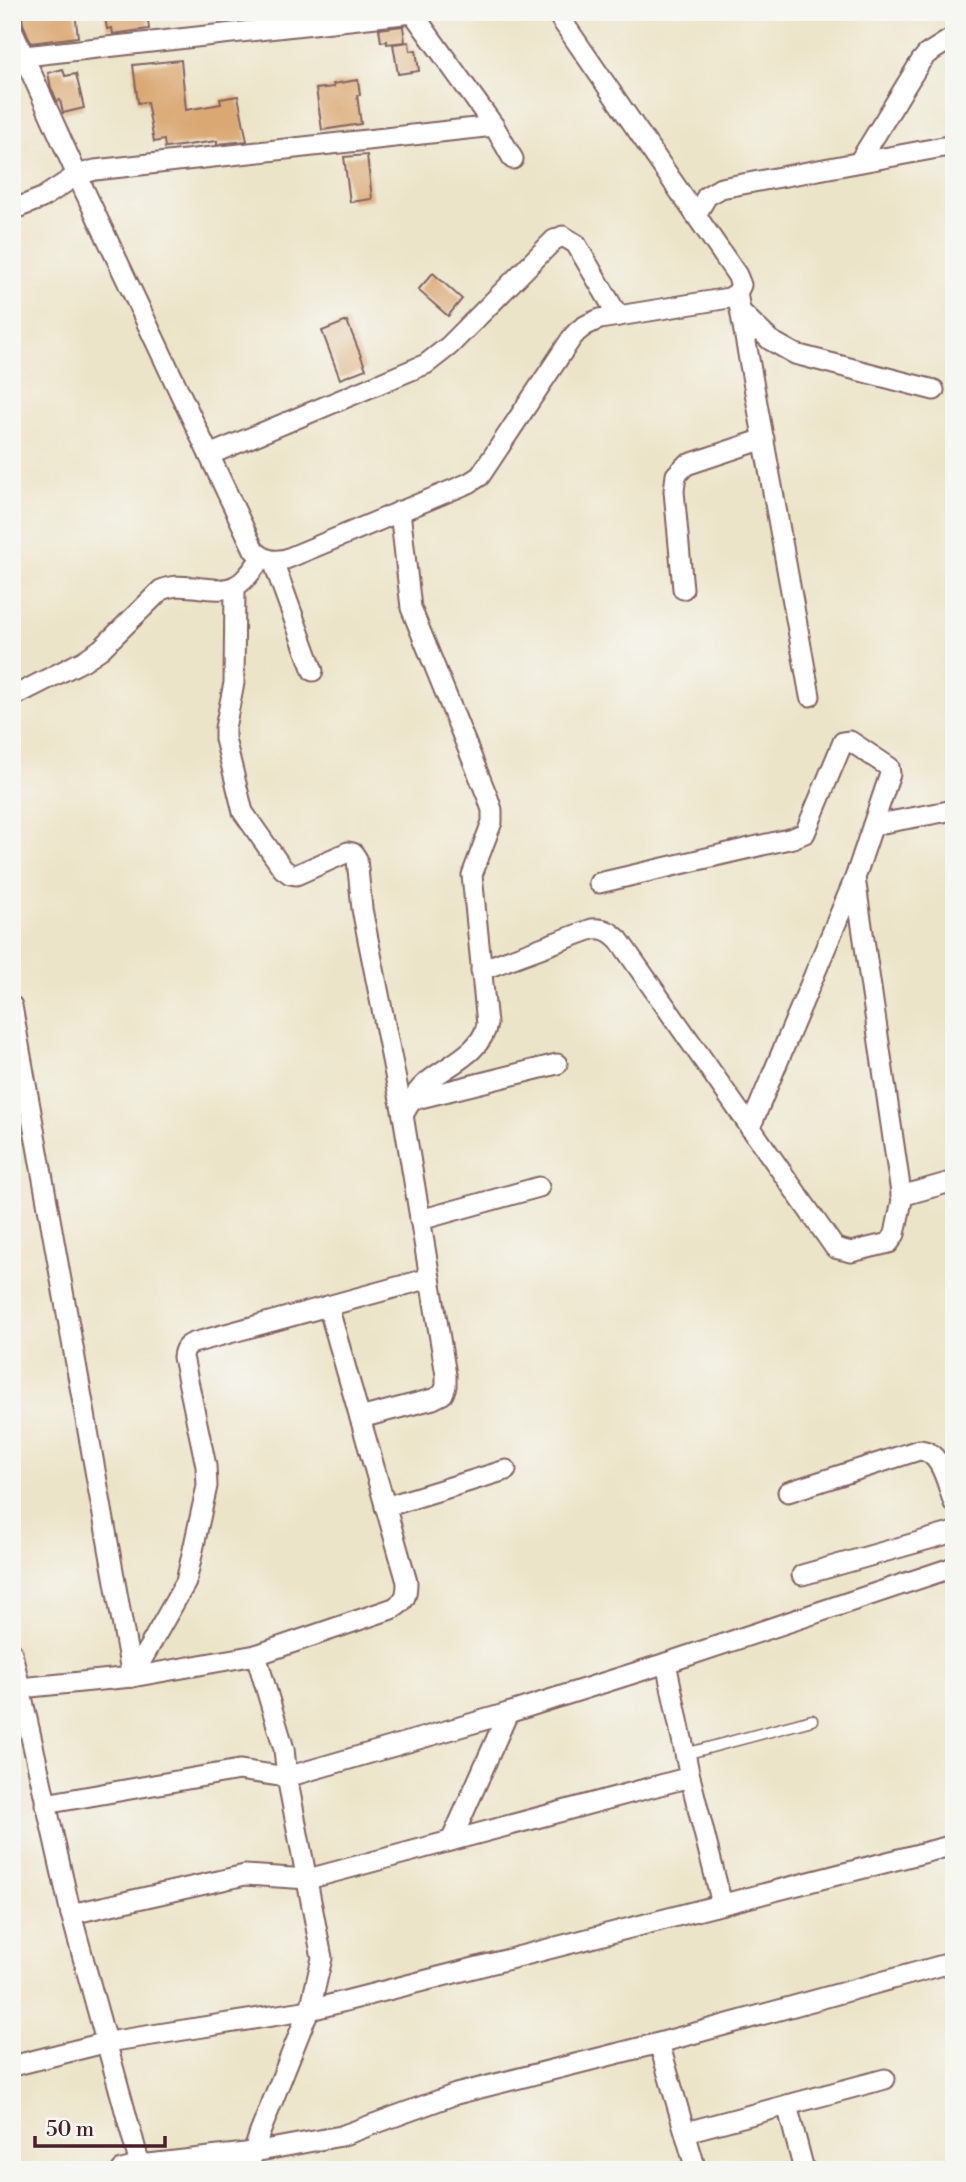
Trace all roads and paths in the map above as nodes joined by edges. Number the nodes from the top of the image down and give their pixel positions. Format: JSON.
{"nodes":[{"id":1,"x":556,"y":12,"type":"edge"},
{"id":2,"x":416,"y":13,"type":"edge"},
{"id":3,"x":12,"y":30,"type":"edge"},
{"id":4,"x":954,"y":37,"type":"edge"},
{"id":5,"x":25,"y":56,"type":"junction"},
{"id":6,"x":494,"y":126,"type":"junction"},
{"id":7,"x":954,"y":145,"type":"edge"},
{"id":8,"x":513,"y":159,"type":"dead end"},
{"id":9,"x":859,"y":162,"type":"junction"},
{"id":10,"x":77,"y":175,"type":"junction"},
{"id":11,"x":12,"y":211,"type":"edge"},
{"id":12,"x":696,"y":215,"type":"junction"},
{"id":13,"x":739,"y":302,"type":"junction"},
{"id":14,"x":618,"y":316,"type":"junction"},
{"id":15,"x":934,"y":390,"type":"dead end"},
{"id":16,"x":764,"y":439,"type":"junction"},
{"id":17,"x":209,"y":455,"type":"junction"},
{"id":18,"x":400,"y":511,"type":"junction"},
{"id":19,"x":268,"y":559,"type":"junction"},
{"id":20,"x":235,"y":586,"type":"junction"},
{"id":21,"x":683,"y":589,"type":"dead end"},
{"id":22,"x":313,"y":671,"type":"dead end"},
{"id":23,"x":810,"y":696,"type":"dead end"},
{"id":24,"x":12,"y":697,"type":"edge"},
{"id":25,"x":954,"y":810,"type":"edge"},
{"id":26,"x":873,"y":825,"type":"junction"},
{"id":27,"x":855,"y":878,"type":"junction"},
{"id":28,"x":599,"y":883,"type":"dead end"},
{"id":29,"x":481,"y":970,"type":"junction"},
{"id":30,"x":12,"y":1006,"type":"edge"},
{"id":31,"x":557,"y":1064,"type":"dead end"},
{"id":32,"x":17,"y":1069,"type":"edge"},
{"id":33,"x":407,"y":1108,"type":"junction"},
{"id":34,"x":750,"y":1128,"type":"junction"},
{"id":35,"x":954,"y":1181,"type":"edge"},
{"id":36,"x":539,"y":1187,"type":"dead end"},
{"id":37,"x":901,"y":1196,"type":"junction"},
{"id":38,"x":420,"y":1220,"type":"junction"},
{"id":39,"x":430,"y":1278,"type":"junction"},
{"id":40,"x":328,"y":1306,"type":"junction"},
{"id":41,"x":360,"y":1418,"type":"junction"},
{"id":42,"x":506,"y":1470,"type":"dead end"},
{"id":43,"x":788,"y":1492,"type":"dead end"},
{"id":44,"x":954,"y":1503,"type":"edge"},
{"id":45,"x":386,"y":1507,"type":"junction"},
{"id":46,"x":954,"y":1532,"type":"edge"},
{"id":47,"x":954,"y":1567,"type":"edge"},
{"id":48,"x":802,"y":1575,"type":"dead end"},
{"id":49,"x":12,"y":1653,"type":"edge"},
{"id":50,"x":256,"y":1654,"type":"junction"},
{"id":51,"x":666,"y":1663,"type":"junction"},
{"id":52,"x":132,"y":1677,"type":"junction"},
{"id":53,"x":16,"y":1689,"type":"edge"},
{"id":54,"x":508,"y":1713,"type":"junction"},
{"id":55,"x":813,"y":1720,"type":"dead end"},
{"id":56,"x":685,"y":1754,"type":"junction"},
{"id":57,"x":287,"y":1777,"type":"junction"},
{"id":58,"x":690,"y":1777,"type":"junction"},
{"id":59,"x":45,"y":1804,"type":"junction"},
{"id":60,"x":451,"y":1841,"type":"junction"},
{"id":61,"x":954,"y":1845,"type":"edge"},
{"id":62,"x":308,"y":1879,"type":"junction"},
{"id":63,"x":722,"y":1904,"type":"junction"},
{"id":64,"x":71,"y":1914,"type":"junction"},
{"id":65,"x":954,"y":1962,"type":"edge"},
{"id":66,"x":310,"y":2010,"type":"junction"},
{"id":67,"x":108,"y":2042,"type":"junction"},
{"id":68,"x":659,"y":2043,"type":"junction"},
{"id":69,"x":12,"y":2066,"type":"edge"},
{"id":70,"x":885,"y":2079,"type":"dead end"},
{"id":71,"x":787,"y":2105,"type":"junction"},
{"id":72,"x":686,"y":2132,"type":"junction"},
{"id":73,"x":251,"y":2161,"type":"edge"},
{"id":74,"x":131,"y":2167,"type":"edge"},
{"id":75,"x":696,"y":2170,"type":"edge"},
{"id":76,"x":804,"y":2170,"type":"edge"}],
"edges":[{"from":1,"to":12,"type":"street"},
{"from":2,"to":5,"type":"street"},
{"from":2,"to":6,"type":"street"},
{"from":3,"to":5,"type":"street"},
{"from":4,"to":9,"type":"street"},
{"from":5,"to":10,"type":"street"},
{"from":6,"to":8,"type":"street"},
{"from":6,"to":10,"type":"street"},
{"from":7,"to":9,"type":"street"},
{"from":9,"to":12,"type":"street"},
{"from":10,"to":11,"type":"street"},
{"from":10,"to":17,"type":"street"},
{"from":12,"to":13,"type":"street"},
{"from":13,"to":14,"type":"street"},
{"from":13,"to":15,"type":"street"},
{"from":13,"to":16,"type":"street"},
{"from":14,"to":17,"type":"street"},
{"from":14,"to":18,"type":"street"},
{"from":16,"to":21,"type":"street"},
{"from":16,"to":23,"type":"street"},
{"from":17,"to":19,"type":"street"},
{"from":18,"to":19,"type":"street"},
{"from":18,"to":29,"type":"street"},
{"from":19,"to":20,"type":"street"},
{"from":19,"to":22,"type":"street"},
{"from":20,"to":24,"type":"street"},
{"from":20,"to":33,"type":"street"},
{"from":25,"to":26,"type":"street"},
{"from":26,"to":27,"type":"street"},
{"from":26,"to":28,"type":"street"},
{"from":27,"to":34,"type":"street"},
{"from":27,"to":37,"type":"street"},
{"from":29,"to":33,"type":"street"},
{"from":29,"to":34,"type":"street"},
{"from":30,"to":32,"type":"street"},
{"from":31,"to":33,"type":"street"},
{"from":32,"to":52,"type":"street"},
{"from":33,"to":38,"type":"street"},
{"from":34,"to":37,"type":"street"},
{"from":35,"to":37,"type":"street"},
{"from":36,"to":38,"type":"street"},
{"from":38,"to":39,"type":"street"},
{"from":39,"to":40,"type":"street"},
{"from":39,"to":41,"type":"street"},
{"from":40,"to":41,"type":"street"},
{"from":40,"to":52,"type":"street"},
{"from":41,"to":45,"type":"street"},
{"from":42,"to":45,"type":"street"},
{"from":43,"to":44,"type":"street"},
{"from":45,"to":50,"type":"street"},
{"from":46,"to":48,"type":"street"},
{"from":47,"to":51,"type":"street"},
{"from":49,"to":53,"type":"street"},
{"from":50,"to":52,"type":"street"},
{"from":50,"to":57,"type":"street"},
{"from":51,"to":54,"type":"street"},
{"from":51,"to":56,"type":"street"},
{"from":52,"to":53,"type":"street"},
{"from":53,"to":59,"type":"street"},
{"from":54,"to":57,"type":"street"},
{"from":54,"to":60,"type":"street"},
{"from":55,"to":56,"type":"lane"},
{"from":56,"to":58,"type":"street"},
{"from":57,"to":59,"type":"street"},
{"from":57,"to":62,"type":"street"},
{"from":58,"to":60,"type":"street"},
{"from":58,"to":63,"type":"street"},
{"from":59,"to":64,"type":"street"},
{"from":60,"to":62,"type":"street"},
{"from":61,"to":63,"type":"street"},
{"from":62,"to":64,"type":"street"},
{"from":62,"to":66,"type":"street"},
{"from":63,"to":66,"type":"street"},
{"from":64,"to":67,"type":"street"},
{"from":65,"to":68,"type":"street"},
{"from":66,"to":67,"type":"street"},
{"from":66,"to":73,"type":"street"},
{"from":67,"to":69,"type":"street"},
{"from":67,"to":74,"type":"street"},
{"from":68,"to":72,"type":"street"},
{"from":68,"to":73,"type":"street"},
{"from":70,"to":71,"type":"street"},
{"from":71,"to":72,"type":"street"},
{"from":71,"to":76,"type":"street"},
{"from":72,"to":75,"type":"street"},
{"from":73,"to":74,"type":"street"}]}
